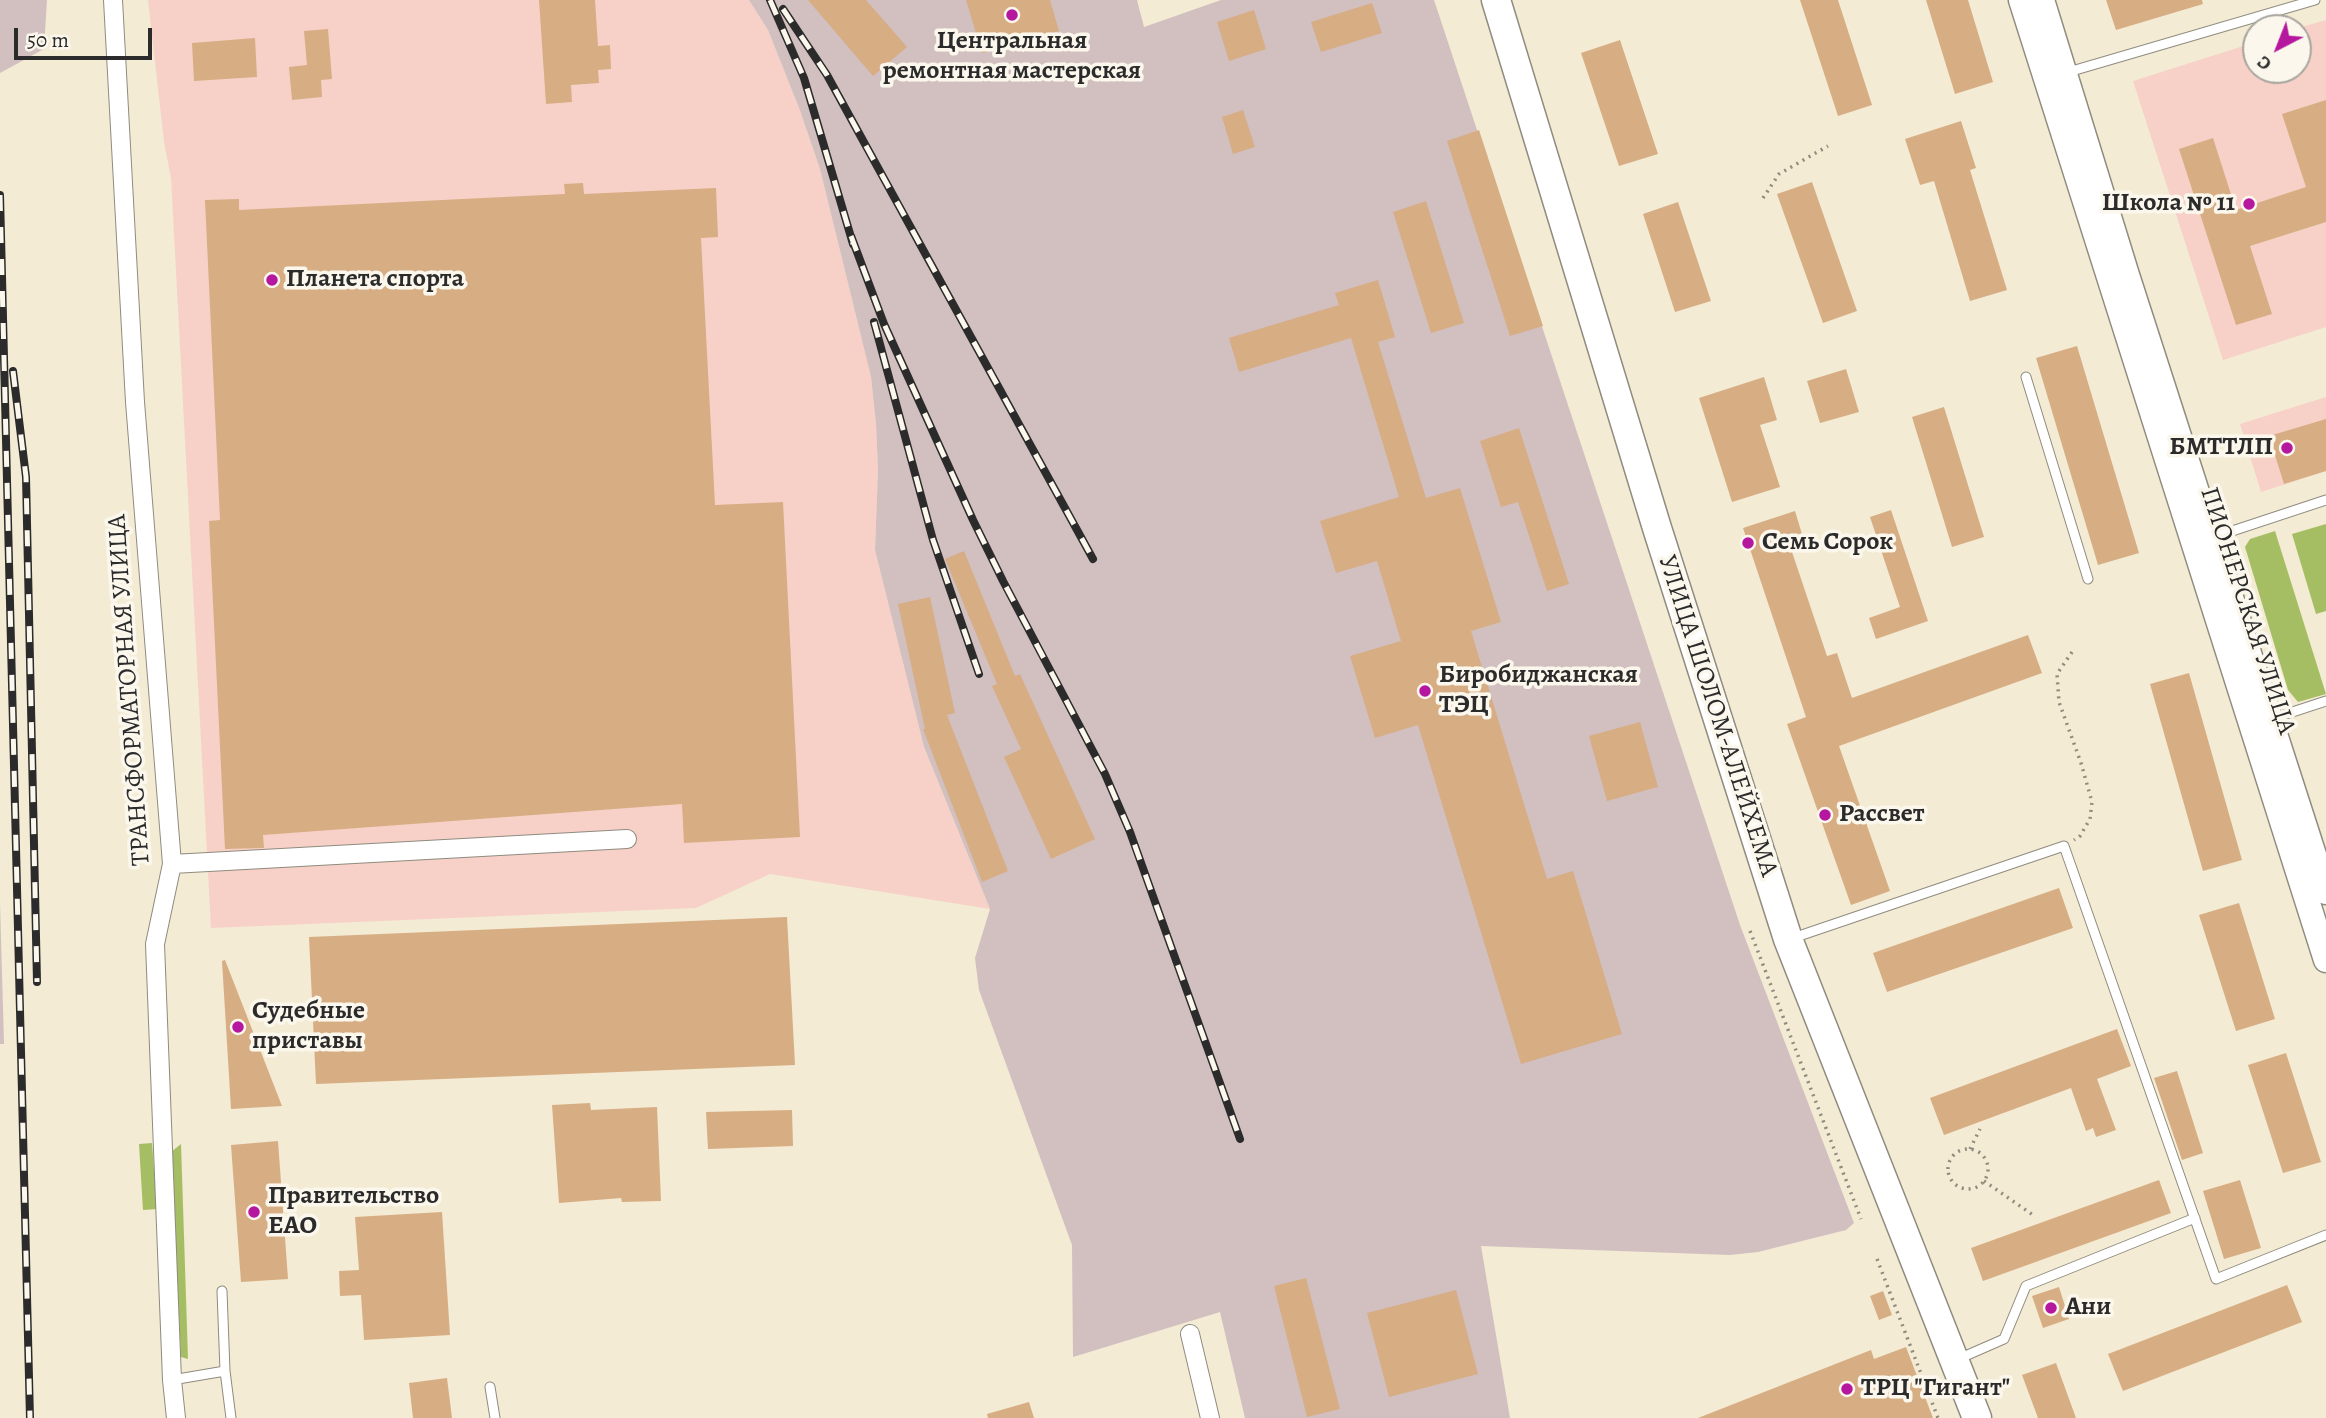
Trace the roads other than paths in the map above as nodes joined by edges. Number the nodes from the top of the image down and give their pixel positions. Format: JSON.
{"nodes":[{"id":1,"x":113,"y":0,"type":"edge"},
{"id":2,"x":1496,"y":0,"type":"edge"},
{"id":3,"x":2021,"y":0,"type":"edge"},
{"id":4,"x":2042,"y":0,"type":"edge"},
{"id":5,"x":2315,"y":0,"type":"edge"},
{"id":6,"x":2054,"y":76,"type":"junction"},
{"id":7,"x":2026,"y":377,"type":"dead end"},
{"id":8,"x":2326,"y":500,"type":"edge"},
{"id":9,"x":2203,"y":540,"type":"junction"},
{"id":10,"x":2088,"y":579,"type":"dead end"},
{"id":11,"x":2326,"y":701,"type":"edge"},
{"id":12,"x":2261,"y":722,"type":"junction"},
{"id":13,"x":627,"y":839,"type":"dead end"},
{"id":14,"x":172,"y":864,"type":"junction"},
{"id":15,"x":2326,"y":892,"type":"edge"},
{"id":16,"x":1788,"y":939,"type":"junction"},
{"id":17,"x":2326,"y":960,"type":"edge"},
{"id":18,"x":2195,"y":1218,"type":"junction"},
{"id":19,"x":2326,"y":1235,"type":"edge"},
{"id":20,"x":222,"y":1291,"type":"dead end"},
{"id":21,"x":1190,"y":1334,"type":"dead end"},
{"id":22,"x":1955,"y":1360,"type":"junction"},
{"id":23,"x":225,"y":1371,"type":"junction"},
{"id":24,"x":172,"y":1380,"type":"junction"},
{"id":25,"x":489,"y":1387,"type":"dead end"},
{"id":26,"x":176,"y":1418,"type":"edge"},
{"id":27,"x":231,"y":1418,"type":"edge"},
{"id":28,"x":495,"y":1418,"type":"edge"},
{"id":29,"x":1210,"y":1418,"type":"edge"},
{"id":30,"x":1977,"y":1418,"type":"edge"}],
"edges":[{"from":1,"to":14,"type":"street","name":"ТРАНСФОРМАТОРНАЯ УЛИЦА"},
{"from":2,"to":16,"type":"main road","name":"УЛИЦА ШОЛОМ-АЛЕЙХЕМА"},
{"from":3,"to":6,"type":"main road","name":"ПИОНЕРСКАЯ УЛИЦА"},
{"from":4,"to":6,"type":"main road","name":"ПИОНЕРСКАЯ УЛИЦА"},
{"from":5,"to":6,"type":"lane"},
{"from":6,"to":9,"type":"main road","name":"ПИОНЕРСКАЯ УЛИЦА"},
{"from":7,"to":10,"type":"lane"},
{"from":8,"to":9,"type":"lane"},
{"from":9,"to":12,"type":"main road","name":"ПИОНЕРСКАЯ УЛИЦА"},
{"from":11,"to":12,"type":"lane"},
{"from":12,"to":15,"type":"main road","name":"ПИОНЕРСКАЯ УЛИЦА"},
{"from":12,"to":17,"type":"main road","name":"ПИОНЕРСКАЯ УЛИЦА"},
{"from":13,"to":14,"type":"street"},
{"from":14,"to":24,"type":"street","name":"ТРАНСФОРМАТОРНАЯ УЛИЦА"},
{"from":16,"to":18,"type":"lane"},
{"from":16,"to":22,"type":"main road","name":"УЛИЦА ШОЛОМ-АЛЕЙХЕМА"},
{"from":18,"to":19,"type":"lane"},
{"from":18,"to":22,"type":"lane"},
{"from":20,"to":23,"type":"lane"},
{"from":21,"to":29,"type":"street"},
{"from":22,"to":30,"type":"main road","name":"УЛИЦА ШОЛОМ-АЛЕЙХЕМА"},
{"from":23,"to":24,"type":"lane"},
{"from":23,"to":27,"type":"lane"},
{"from":24,"to":26,"type":"street","name":"ТРАНСФОРМАТОРНАЯ УЛИЦА"},
{"from":25,"to":28,"type":"lane"}]}
